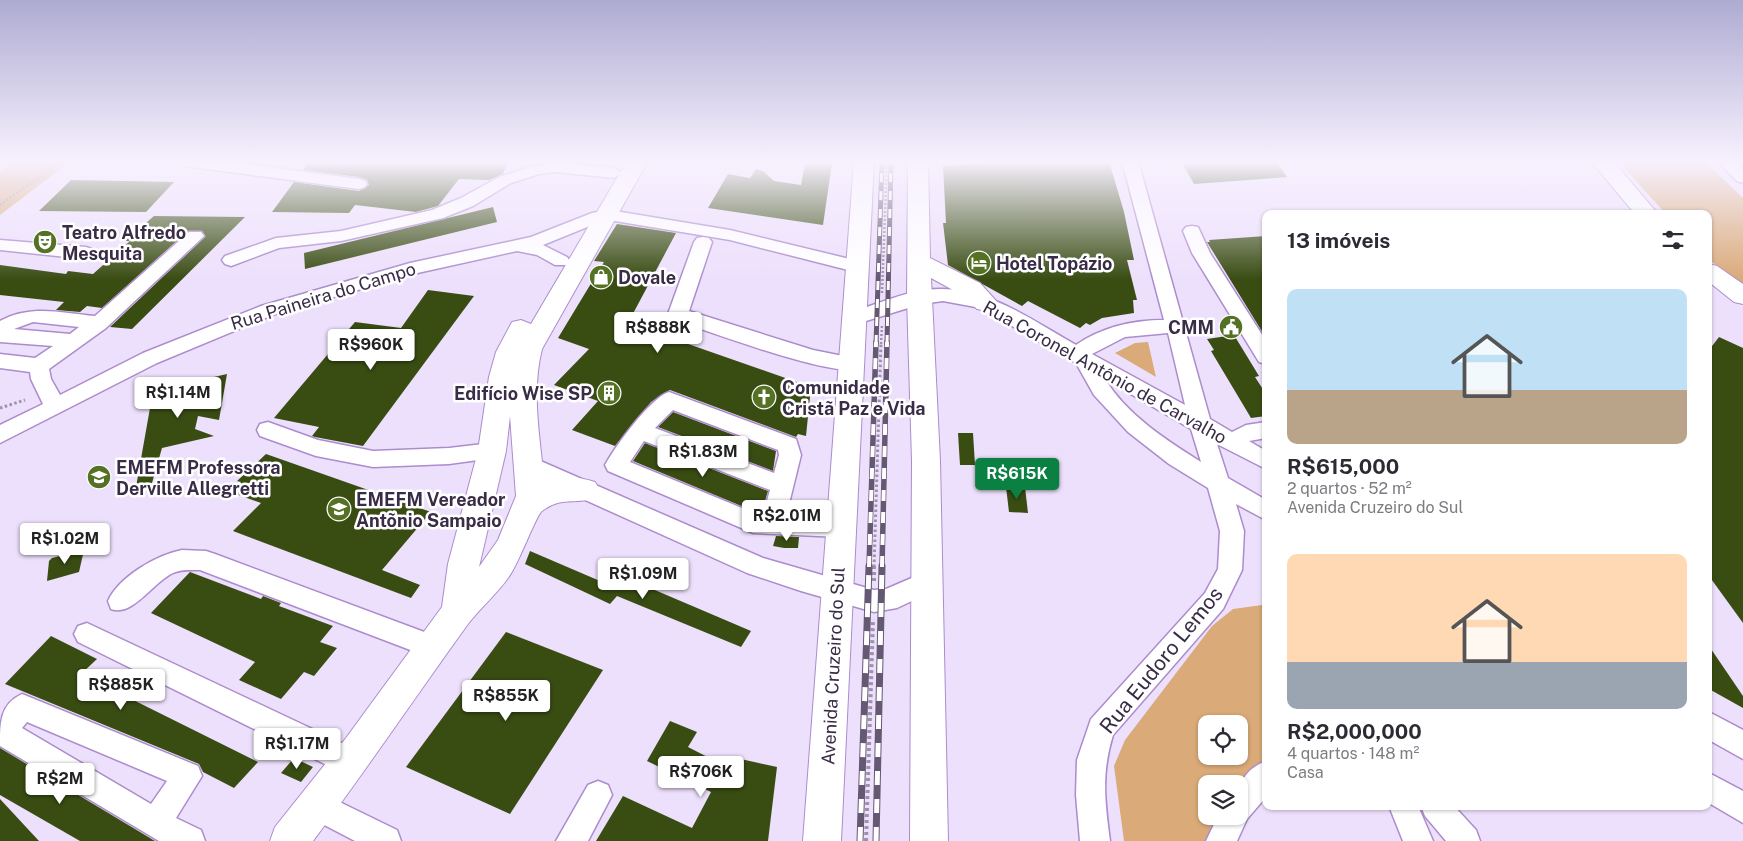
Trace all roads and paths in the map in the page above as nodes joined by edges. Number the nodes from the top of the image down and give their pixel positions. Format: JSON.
{"nodes":[{"id":1,"x":470,"y":200,"type":"edge"},
{"id":2,"x":603,"y":200,"type":"edge"},
{"id":3,"x":609,"y":200,"type":"edge"},
{"id":4,"x":861,"y":200,"type":"edge"},
{"id":5,"x":885,"y":200,"type":"edge"},
{"id":6,"x":918,"y":200,"type":"edge"},
{"id":7,"x":1141,"y":200,"type":"edge"},
{"id":8,"x":1635,"y":200,"type":"edge"},
{"id":9,"x":1643,"y":210,"type":"edge"},
{"id":10,"x":596,"y":218,"type":"junction"},
{"id":11,"x":1192,"y":231,"type":"dead end"},
{"id":12,"x":195,"y":236,"type":"dead end"},
{"id":13,"x":703,"y":242,"type":"dead end"},
{"id":14,"x":0,"y":245,"type":"edge"},
{"id":15,"x":519,"y":246,"type":"junction"},
{"id":16,"x":86,"y":253,"type":"dead end"},
{"id":17,"x":231,"y":260,"type":"dead end"},
{"id":18,"x":561,"y":261,"type":"junction"},
{"id":19,"x":918,"y":262,"type":"junction"},
{"id":20,"x":856,"y":266,"type":"junction"},
{"id":21,"x":1712,"y":273,"type":"edge"},
{"id":22,"x":1743,"y":296,"type":"edge"},
{"id":23,"x":919,"y":298,"type":"junction"},
{"id":24,"x":986,"y":303,"type":"junction"},
{"id":25,"x":882,"y":308,"type":"junction"},
{"id":26,"x":853,"y":319,"type":"junction"},
{"id":27,"x":99,"y":324,"type":"junction"},
{"id":28,"x":1176,"y":327,"type":"junction"},
{"id":29,"x":0,"y":329,"type":"edge"},
{"id":30,"x":0,"y":335,"type":"edge"},
{"id":31,"x":74,"y":341,"type":"junction"},
{"id":32,"x":1262,"y":350,"type":"edge"},
{"id":33,"x":1080,"y":357,"type":"junction"},
{"id":34,"x":0,"y":361,"type":"edge"},
{"id":35,"x":851,"y":364,"type":"junction"},
{"id":36,"x":39,"y":366,"type":"junction"},
{"id":37,"x":54,"y":405,"type":"junction"},
{"id":38,"x":498,"y":419,"type":"junction"},
{"id":39,"x":1202,"y":425,"type":"junction"},
{"id":40,"x":268,"y":430,"type":"dead end"},
{"id":41,"x":640,"y":431,"type":"junction"},
{"id":42,"x":1262,"y":431,"type":"edge"},
{"id":43,"x":0,"y":435,"type":"edge"},
{"id":44,"x":1232,"y":442,"type":"junction"},
{"id":45,"x":492,"y":451,"type":"junction"},
{"id":46,"x":1262,"y":459,"type":"edge"},
{"id":47,"x":529,"y":465,"type":"junction"},
{"id":48,"x":1216,"y":481,"type":"junction"},
{"id":49,"x":783,"y":486,"type":"junction"},
{"id":50,"x":585,"y":490,"type":"junction"},
{"id":51,"x":530,"y":503,"type":"junction"},
{"id":52,"x":1262,"y":509,"type":"edge"},
{"id":53,"x":768,"y":522,"type":"junction"},
{"id":54,"x":841,"y":526,"type":"junction"},
{"id":55,"x":928,"y":582,"type":"junction"},
{"id":56,"x":838,"y":591,"type":"junction"},
{"id":57,"x":874,"y":600,"type":"junction"},
{"id":58,"x":120,"y":601,"type":"dead end"},
{"id":59,"x":458,"y":612,"type":"junction"},
{"id":60,"x":87,"y":634,"type":"dead end"},
{"id":61,"x":434,"y":647,"type":"junction"},
{"id":62,"x":1712,"y":727,"type":"edge"},
{"id":63,"x":1743,"y":745,"type":"edge"},
{"id":64,"x":351,"y":762,"type":"junction"},
{"id":65,"x":1262,"y":780,"type":"edge"},
{"id":66,"x":1712,"y":789,"type":"edge"},
{"id":67,"x":598,"y":796,"type":"dead end"},
{"id":68,"x":1248,"y":797,"type":"edge"},
{"id":69,"x":317,"y":806,"type":"junction"},
{"id":70,"x":1743,"y":808,"type":"edge"},
{"id":71,"x":1405,"y":810,"type":"edge"},
{"id":72,"x":1439,"y":810,"type":"edge"},
{"id":73,"x":154,"y":823,"type":"junction"},
{"id":74,"x":1229,"y":825,"type":"edge"},
{"id":75,"x":190,"y":841,"type":"edge"},
{"id":76,"x":289,"y":841,"type":"edge"},
{"id":77,"x":386,"y":841,"type":"edge"},
{"id":78,"x":571,"y":841,"type":"edge"},
{"id":79,"x":822,"y":841,"type":"edge"},
{"id":80,"x":866,"y":841,"type":"edge"},
{"id":81,"x":928,"y":841,"type":"edge"},
{"id":82,"x":1095,"y":841,"type":"edge"},
{"id":83,"x":1221,"y":841,"type":"edge"},
{"id":84,"x":1418,"y":841,"type":"edge"},
{"id":85,"x":1466,"y":841,"type":"edge"}],
"edges":[{"from":1,"to":17,"type":"street"},
{"from":2,"to":10,"type":"main road"},
{"from":3,"to":10,"type":"main road"},
{"from":4,"to":20,"type":"main road","name":"Avenida Cruzeiro do Sul"},
{"from":5,"to":25,"type":"path"},
{"from":6,"to":19,"type":"main road"},
{"from":7,"to":28,"type":"street","name":"Rua Eudoro Lemos"},
{"from":8,"to":9,"type":"main road"},
{"from":10,"to":15,"type":"street","name":"Rua Paineira do Campo"},
{"from":10,"to":18,"type":"main road"},
{"from":10,"to":20,"type":"street"},
{"from":10,"to":47,"type":"main road"},
{"from":11,"to":32,"type":"street"},
{"from":12,"to":27,"type":"street"},
{"from":13,"to":35,"type":"street"},
{"from":14,"to":16,"type":"street"},
{"from":15,"to":18,"type":"street","name":"Rua Paineira do Campo"},
{"from":15,"to":37,"type":"street","name":"Rua Paineira do Campo"},
{"from":18,"to":38,"type":"main road"},
{"from":19,"to":23,"type":"main road"},
{"from":19,"to":24,"type":"main road"},
{"from":20,"to":26,"type":"main road","name":"Avenida Cruzeiro do Sul"},
{"from":21,"to":22,"type":"main road"},
{"from":23,"to":24,"type":"street","name":"Rua Coronel Antônio de Carvalho"},
{"from":23,"to":25,"type":"street","name":"Rua Coronel Antônio de Carvalho"},
{"from":23,"to":55,"type":"main road"},
{"from":24,"to":33,"type":"street","name":"Rua Coronel Antônio de Carvalho"},
{"from":25,"to":26,"type":"street","name":"Rua Coronel Antônio de Carvalho"},
{"from":25,"to":57,"type":"path"},
{"from":26,"to":35,"type":"main road","name":"Avenida Cruzeiro do Sul"},
{"from":27,"to":29,"type":"street"},
{"from":27,"to":31,"type":"street"},
{"from":28,"to":33,"type":"street"},
{"from":28,"to":39,"type":"street","name":"Rua Eudoro Lemos"},
{"from":30,"to":31,"type":"street"},
{"from":31,"to":36,"type":"street"},
{"from":33,"to":39,"type":"street","name":"Rua Coronel Antônio de Carvalho"},
{"from":33,"to":48,"type":"street"},
{"from":34,"to":36,"type":"street"},
{"from":35,"to":54,"type":"main road","name":"Avenida Cruzeiro do Sul"},
{"from":36,"to":37,"type":"street"},
{"from":37,"to":43,"type":"street","name":"Rua Paineira do Campo"},
{"from":38,"to":45,"type":"main road"},
{"from":38,"to":47,"type":"main road"},
{"from":39,"to":44,"type":"street","name":"Rua Coronel Antônio de Carvalho"},
{"from":39,"to":48,"type":"street","name":"Rua Eudoro Lemos"},
{"from":40,"to":45,"type":"street"},
{"from":41,"to":49,"type":"street"},
{"from":41,"to":49,"type":"street"},
{"from":41,"to":53,"type":"street"},
{"from":42,"to":44,"type":"street"},
{"from":44,"to":46,"type":"street","name":"Rua Coronel Antônio de Carvalho"},
{"from":45,"to":59,"type":"main road"},
{"from":47,"to":50,"type":"street"},
{"from":47,"to":51,"type":"main road"},
{"from":48,"to":52,"type":"street"},
{"from":48,"to":82,"type":"street","name":"Rua Eudoro Lemos"},
{"from":49,"to":53,"type":"street"},
{"from":50,"to":51,"type":"main road"},
{"from":50,"to":56,"type":"street"},
{"from":51,"to":59,"type":"main road"},
{"from":53,"to":54,"type":"street"},
{"from":54,"to":56,"type":"main road","name":"Avenida Cruzeiro do Sul"},
{"from":55,"to":57,"type":"street"},
{"from":55,"to":81,"type":"main road"},
{"from":56,"to":57,"type":"street"},
{"from":56,"to":79,"type":"main road","name":"Avenida Cruzeiro do Sul"},
{"from":57,"to":80,"type":"path"},
{"from":58,"to":61,"type":"street"},
{"from":59,"to":61,"type":"main road"},
{"from":60,"to":64,"type":"street"},
{"from":61,"to":64,"type":"main road"},
{"from":62,"to":63,"type":"street"},
{"from":64,"to":69,"type":"main road"},
{"from":65,"to":68,"type":"street"},
{"from":66,"to":70,"type":"street"},
{"from":67,"to":78,"type":"street"},
{"from":69,"to":76,"type":"main road"},
{"from":69,"to":77,"type":"street"},
{"from":71,"to":84,"type":"street"},
{"from":72,"to":85,"type":"street"},
{"from":73,"to":73,"type":"street"},
{"from":73,"to":75,"type":"street"},
{"from":74,"to":83,"type":"street"}]}
